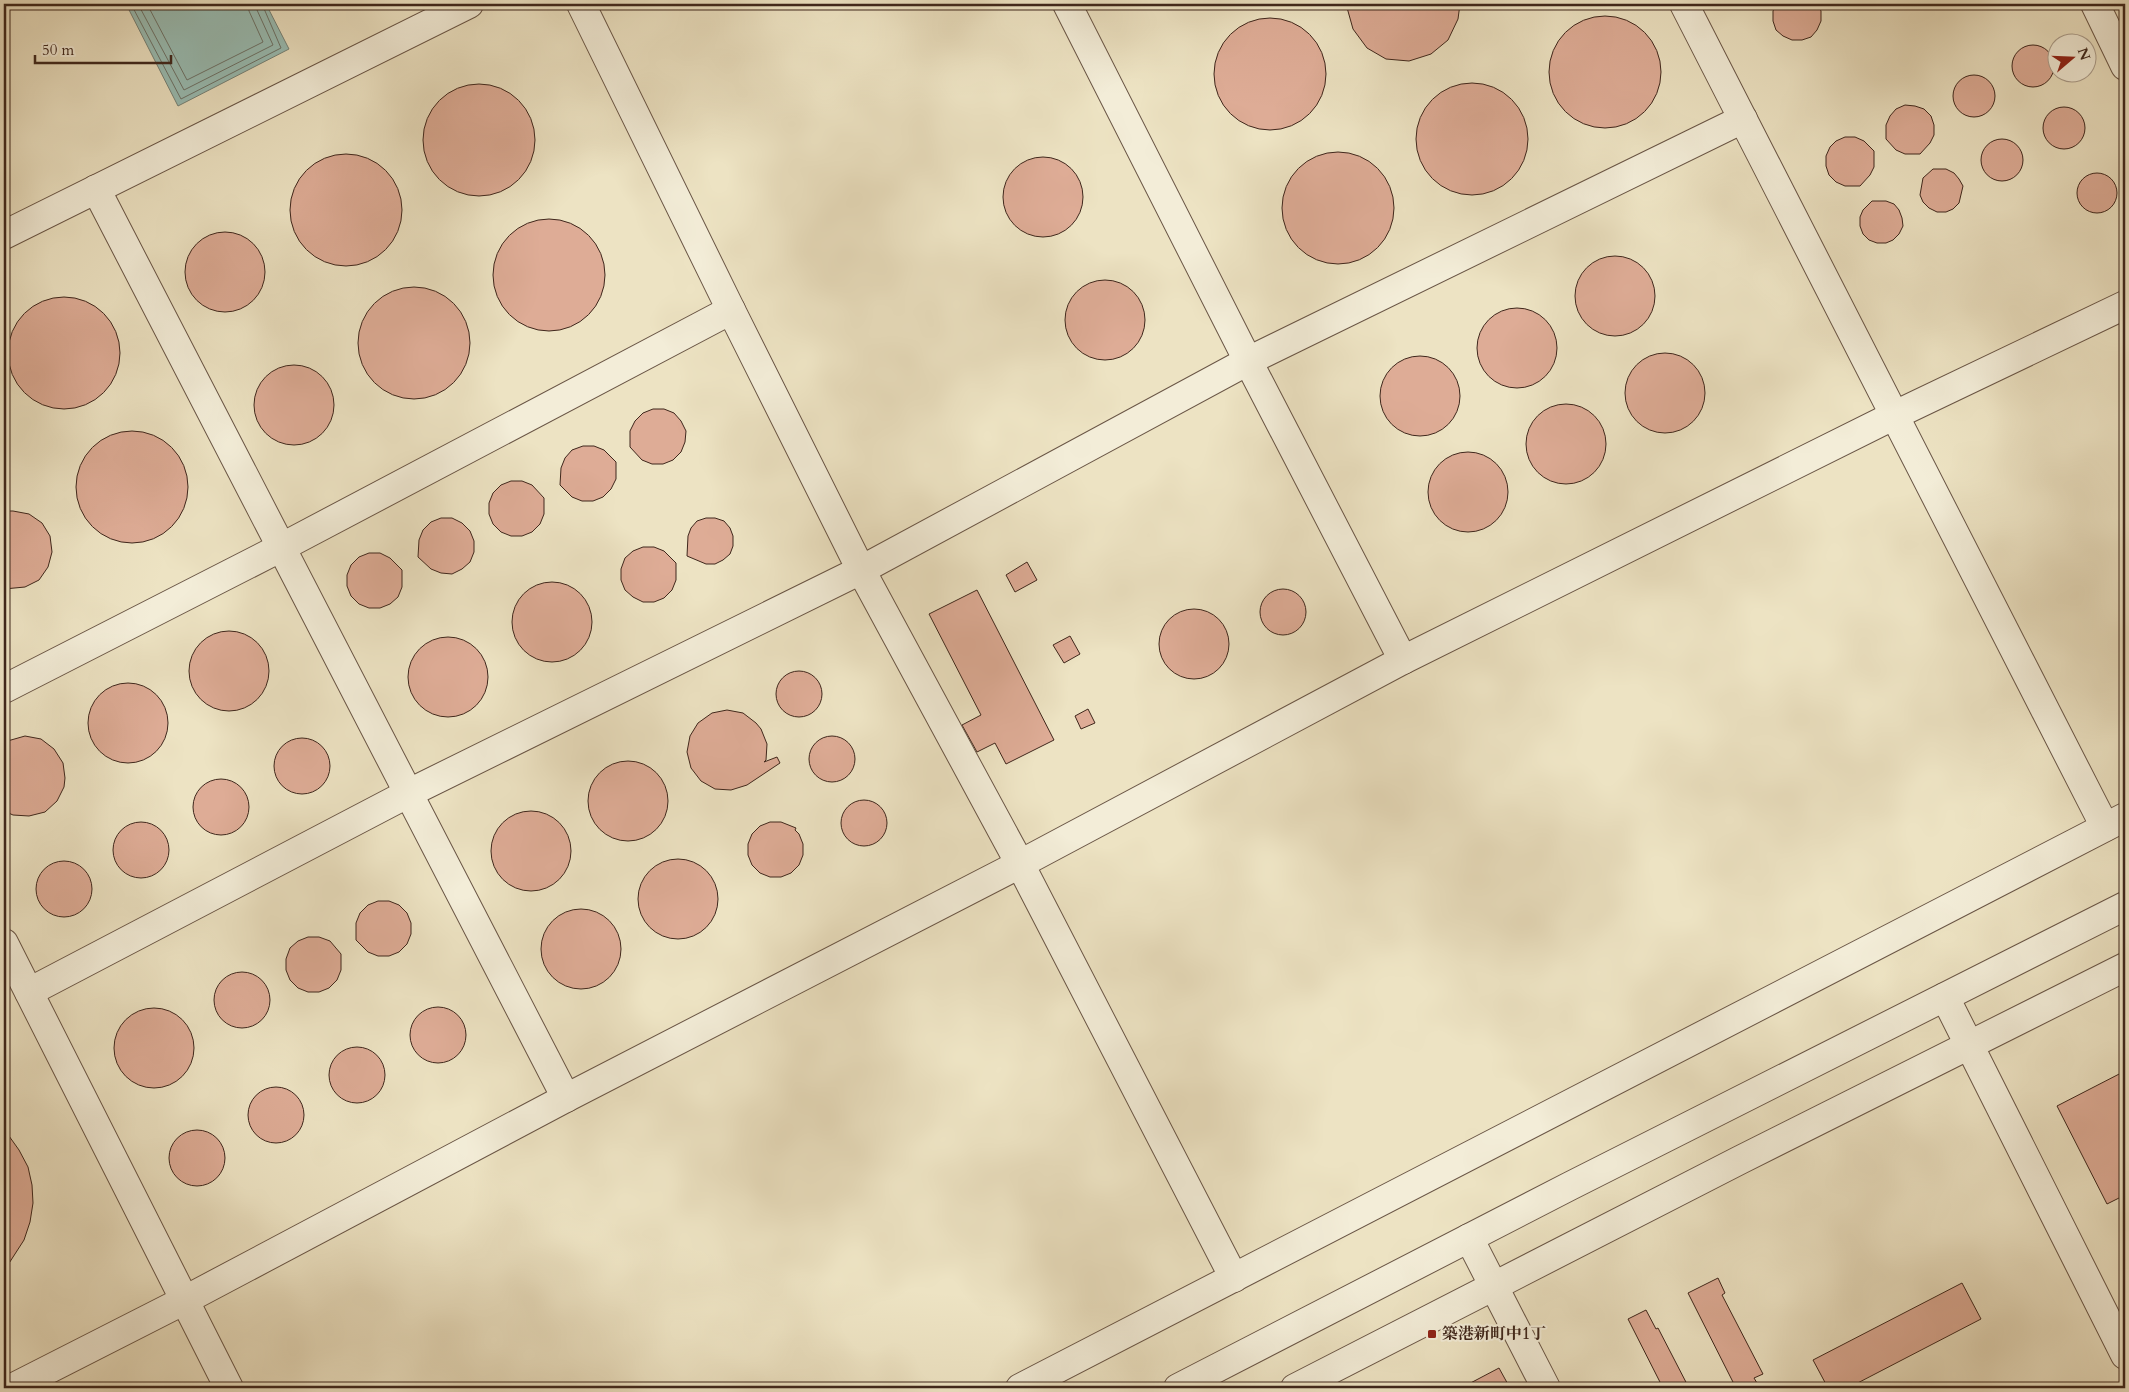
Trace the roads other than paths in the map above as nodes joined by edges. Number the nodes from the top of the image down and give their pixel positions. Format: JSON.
{"nodes":[{"id":1,"x":469,"y":4,"type":"edge"},
{"id":2,"x":581,"y":4,"type":"edge"},
{"id":3,"x":1067,"y":4,"type":"edge"},
{"id":4,"x":1684,"y":4,"type":"edge"},
{"id":5,"x":2095,"y":4,"type":"edge"},
{"id":6,"x":2125,"y":66,"type":"edge"},
{"id":7,"x":1744,"y":119,"type":"junction"},
{"id":8,"x":96,"y":189,"type":"junction"},
{"id":9,"x":4,"y":235,"type":"edge"},
{"id":10,"x":2125,"y":305,"type":"edge"},
{"id":11,"x":731,"y":310,"type":"junction"},
{"id":12,"x":1248,"y":361,"type":"junction"},
{"id":13,"x":1895,"y":416,"type":"junction"},
{"id":14,"x":282,"y":547,"type":"junction"},
{"id":15,"x":861,"y":570,"type":"junction"},
{"id":16,"x":1403,"y":660,"type":"junction"},
{"id":17,"x":4,"y":689,"type":"edge"},
{"id":18,"x":409,"y":793,"type":"junction"},
{"id":19,"x":2115,"y":822,"type":"edge"},
{"id":20,"x":1020,"y":864,"type":"junction"},
{"id":21,"x":2125,"y":906,"type":"edge"},
{"id":22,"x":4,"y":943,"type":"edge"},
{"id":23,"x":2125,"y":967,"type":"edge"},
{"id":24,"x":29,"y":992,"type":"junction"},
{"id":25,"x":1945,"y":997,"type":"junction"},
{"id":26,"x":1969,"y":1045,"type":"junction"},
{"id":27,"x":566,"y":1098,"type":"junction"},
{"id":28,"x":1469,"y":1238,"type":"junction"},
{"id":29,"x":1234,"y":1278,"type":"junction"},
{"id":30,"x":1494,"y":1286,"type":"junction"},
{"id":31,"x":185,"y":1300,"type":"junction"},
{"id":32,"x":2125,"y":1355,"type":"edge"},
{"id":33,"x":12,"y":1388,"type":"edge"},
{"id":34,"x":229,"y":1388,"type":"edge"},
{"id":35,"x":1020,"y":1388,"type":"edge"},
{"id":36,"x":1178,"y":1388,"type":"edge"},
{"id":37,"x":1295,"y":1388,"type":"edge"},
{"id":38,"x":1546,"y":1388,"type":"edge"}],
"edges":[{"from":1,"to":8,"type":"street"},
{"from":2,"to":11,"type":"street"},
{"from":3,"to":12,"type":"street"},
{"from":4,"to":7,"type":"street"},
{"from":5,"to":6,"type":"street"},
{"from":7,"to":12,"type":"street"},
{"from":7,"to":13,"type":"street"},
{"from":8,"to":9,"type":"street"},
{"from":8,"to":14,"type":"street"},
{"from":10,"to":13,"type":"street"},
{"from":11,"to":14,"type":"street"},
{"from":11,"to":15,"type":"street"},
{"from":12,"to":15,"type":"street"},
{"from":12,"to":16,"type":"street"},
{"from":13,"to":16,"type":"street"},
{"from":13,"to":19,"type":"street"},
{"from":14,"to":17,"type":"street"},
{"from":14,"to":18,"type":"street"},
{"from":15,"to":18,"type":"street"},
{"from":15,"to":20,"type":"street"},
{"from":16,"to":20,"type":"street"},
{"from":18,"to":24,"type":"street"},
{"from":18,"to":27,"type":"street"},
{"from":19,"to":29,"type":"street"},
{"from":20,"to":27,"type":"street"},
{"from":20,"to":29,"type":"street"},
{"from":21,"to":25,"type":"street"},
{"from":22,"to":24,"type":"street"},
{"from":23,"to":26,"type":"street"},
{"from":24,"to":31,"type":"street"},
{"from":25,"to":26,"type":"street"},
{"from":25,"to":28,"type":"street"},
{"from":26,"to":30,"type":"street"},
{"from":26,"to":32,"type":"street"},
{"from":27,"to":31,"type":"street"},
{"from":28,"to":30,"type":"street"},
{"from":28,"to":36,"type":"street"},
{"from":29,"to":35,"type":"street"},
{"from":30,"to":37,"type":"street"},
{"from":30,"to":38,"type":"street"},
{"from":31,"to":33,"type":"street"},
{"from":31,"to":34,"type":"street"}]}
